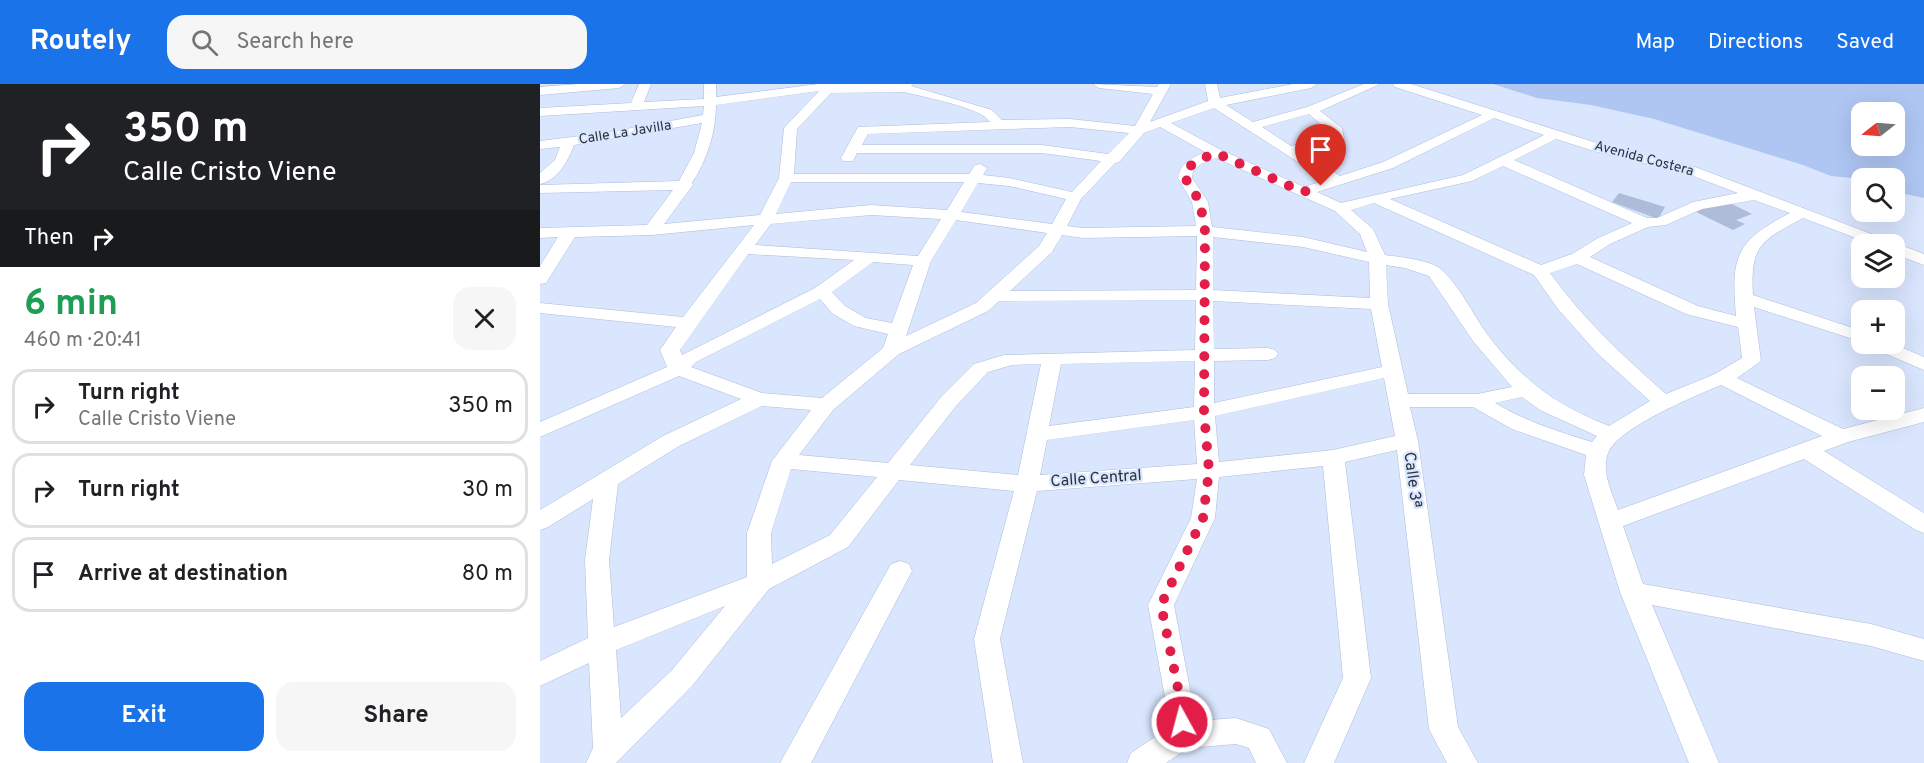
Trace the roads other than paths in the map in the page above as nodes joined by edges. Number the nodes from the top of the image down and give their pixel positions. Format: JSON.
{"nodes":[{"id":1,"x":620,"y":84,"type":"edge"},
{"id":2,"x":645,"y":84,"type":"edge"},
{"id":3,"x":710,"y":84,"type":"edge"},
{"id":4,"x":1099,"y":84,"type":"edge"},
{"id":5,"x":1211,"y":84,"type":"edge"},
{"id":6,"x":1311,"y":84,"type":"edge"},
{"id":7,"x":1374,"y":84,"type":"edge"},
{"id":8,"x":1400,"y":84,"type":"edge"},
{"id":9,"x":830,"y":86,"type":"edge"},
{"id":10,"x":906,"y":86,"type":"edge"},
{"id":11,"x":1163,"y":88,"type":"edge"},
{"id":12,"x":540,"y":91,"type":"edge"},
{"id":13,"x":708,"y":102,"type":"junction"},
{"id":14,"x":1215,"y":103,"type":"junction"},
{"id":15,"x":636,"y":107,"type":"junction"},
{"id":16,"x":1311,"y":110,"type":"junction"},
{"id":17,"x":540,"y":112,"type":"edge"},
{"id":18,"x":1493,"y":114,"type":"junction"},
{"id":19,"x":710,"y":118,"type":"junction"},
{"id":20,"x":1162,"y":123,"type":"junction"},
{"id":21,"x":998,"y":125,"type":"junction"},
{"id":22,"x":1252,"y":126,"type":"junction"},
{"id":23,"x":1139,"y":130,"type":"junction"},
{"id":24,"x":1555,"y":134,"type":"junction"},
{"id":25,"x":568,"y":142,"type":"junction"},
{"id":26,"x":540,"y":145,"type":"edge"},
{"id":27,"x":988,"y":147,"type":"junction"},
{"id":28,"x":853,"y":149,"type":"junction"},
{"id":29,"x":1290,"y":150,"type":"junction"},
{"id":30,"x":1216,"y":153,"type":"junction"},
{"id":31,"x":1114,"y":159,"type":"junction"},
{"id":32,"x":1504,"y":161,"type":"junction"},
{"id":33,"x":837,"y":177,"type":"junction"},
{"id":34,"x":786,"y":178,"type":"junction"},
{"id":35,"x":976,"y":178,"type":"junction"},
{"id":36,"x":540,"y":180,"type":"edge"},
{"id":37,"x":1338,"y":181,"type":"junction"},
{"id":38,"x":686,"y":185,"type":"junction"},
{"id":39,"x":540,"y":189,"type":"edge"},
{"id":40,"x":1303,"y":192,"type":"junction"},
{"id":41,"x":1757,"y":195,"type":"junction"},
{"id":42,"x":1075,"y":197,"type":"junction"},
{"id":43,"x":1375,"y":198,"type":"junction"},
{"id":44,"x":1340,"y":208,"type":"junction"},
{"id":45,"x":1802,"y":213,"type":"junction"},
{"id":46,"x":950,"y":215,"type":"junction"},
{"id":47,"x":765,"y":221,"type":"junction"},
{"id":48,"x":1645,"y":223,"type":"junction"},
{"id":49,"x":1058,"y":228,"type":"junction"},
{"id":50,"x":652,"y":230,"type":"junction"},
{"id":51,"x":1205,"y":231,"type":"junction"},
{"id":52,"x":569,"y":232,"type":"junction"},
{"id":53,"x":540,"y":233,"type":"edge"},
{"id":54,"x":1858,"y":234,"type":"edge"},
{"id":55,"x":746,"y":249,"type":"junction"},
{"id":56,"x":1905,"y":252,"type":"edge"},
{"id":57,"x":869,"y":257,"type":"junction"},
{"id":58,"x":1578,"y":258,"type":"junction"},
{"id":59,"x":1377,"y":259,"type":"junction"},
{"id":60,"x":1924,"y":260,"type":"edge"},
{"id":61,"x":923,"y":261,"type":"junction"},
{"id":62,"x":1540,"y":272,"type":"junction"},
{"id":63,"x":540,"y":279,"type":"edge"},
{"id":64,"x":820,"y":292,"type":"junction"},
{"id":65,"x":1204,"y":295,"type":"junction"},
{"id":66,"x":994,"y":296,"type":"junction"},
{"id":67,"x":1743,"y":298,"type":"junction"},
{"id":68,"x":1379,"y":304,"type":"junction"},
{"id":69,"x":540,"y":308,"type":"edge"},
{"id":70,"x":688,"y":323,"type":"junction"},
{"id":71,"x":1746,"y":324,"type":"junction"},
{"id":72,"x":898,"y":330,"type":"junction"},
{"id":73,"x":1851,"y":333,"type":"edge"},
{"id":74,"x":892,"y":350,"type":"junction"},
{"id":75,"x":1905,"y":352,"type":"edge"},
{"id":76,"x":1268,"y":354,"type":"dead end"},
{"id":77,"x":1204,"y":356,"type":"junction"},
{"id":78,"x":1920,"y":357,"type":"edge"},
{"id":79,"x":1052,"y":359,"type":"junction"},
{"id":80,"x":678,"y":369,"type":"junction"},
{"id":81,"x":1394,"y":370,"type":"junction"},
{"id":82,"x":1722,"y":378,"type":"junction"},
{"id":83,"x":1526,"y":390,"type":"junction"},
{"id":84,"x":759,"y":399,"type":"junction"},
{"id":85,"x":1397,"y":400,"type":"junction"},
{"id":86,"x":1477,"y":400,"type":"junction"},
{"id":87,"x":1663,"y":402,"type":"junction"},
{"id":88,"x":826,"y":405,"type":"junction"},
{"id":89,"x":1204,"y":412,"type":"junction"},
{"id":90,"x":1924,"y":415,"type":"edge"},
{"id":91,"x":540,"y":430,"type":"edge"},
{"id":92,"x":1037,"y":434,"type":"junction"},
{"id":93,"x":1611,"y":434,"type":"junction"},
{"id":94,"x":1841,"y":437,"type":"junction"},
{"id":95,"x":1407,"y":441,"type":"junction"},
{"id":96,"x":1597,"y":451,"type":"junction"},
{"id":97,"x":1807,"y":451,"type":"junction"},
{"id":98,"x":1333,"y":458,"type":"junction"},
{"id":99,"x":783,"y":461,"type":"junction"},
{"id":100,"x":896,"y":471,"type":"junction"},
{"id":101,"x":1209,"y":471,"type":"junction"},
{"id":102,"x":607,"y":482,"type":"junction"},
{"id":103,"x":1027,"y":484,"type":"junction"},
{"id":104,"x":540,"y":521,"type":"edge"},
{"id":105,"x":1610,"y":522,"type":"junction"},
{"id":106,"x":1924,"y":524,"type":"edge"},
{"id":107,"x":900,"y":571,"type":"dead end"},
{"id":108,"x":760,"y":582,"type":"junction"},
{"id":109,"x":1633,"y":592,"type":"junction"},
{"id":110,"x":600,"y":644,"type":"junction"},
{"id":111,"x":1924,"y":650,"type":"edge"},
{"id":112,"x":540,"y":674,"type":"edge"},
{"id":113,"x":1182,"y":735,"type":"junction"},
{"id":114,"x":605,"y":756,"type":"edge"},
{"id":115,"x":795,"y":763,"type":"edge"},
{"id":116,"x":1008,"y":763,"type":"edge"},
{"id":117,"x":1142,"y":763,"type":"edge"},
{"id":118,"x":1272,"y":763,"type":"edge"},
{"id":119,"x":1319,"y":763,"type":"edge"},
{"id":120,"x":1463,"y":763,"type":"edge"},
{"id":121,"x":1704,"y":763,"type":"edge"}],
"edges":[{"from":1,"to":12,"type":"street"},
{"from":2,"to":15,"type":"street"},
{"from":3,"to":13,"type":"street"},
{"from":4,"to":11,"type":"street"},
{"from":5,"to":14,"type":"street"},
{"from":6,"to":14,"type":"street"},
{"from":7,"to":16,"type":"street"},
{"from":8,"to":18,"type":"street","name":"Avenida Costera"},
{"from":9,"to":10,"type":"street"},
{"from":9,"to":13,"type":"street"},
{"from":9,"to":34,"type":"street"},
{"from":10,"to":21,"type":"street"},
{"from":11,"to":23,"type":"street"},
{"from":13,"to":15,"type":"street"},
{"from":13,"to":19,"type":"street"},
{"from":14,"to":20,"type":"street"},
{"from":14,"to":22,"type":"street"},
{"from":15,"to":17,"type":"street"},
{"from":16,"to":22,"type":"street"},
{"from":16,"to":29,"type":"street"},
{"from":18,"to":24,"type":"street","name":"Avenida Costera"},
{"from":18,"to":37,"type":"street"},
{"from":19,"to":25,"type":"street","name":"Calle La Javilla"},
{"from":19,"to":38,"type":"street"},
{"from":20,"to":23,"type":"street"},
{"from":20,"to":30,"type":"street","name":"Calle 3ª"},
{"from":21,"to":23,"type":"street"},
{"from":21,"to":27,"type":"street"},
{"from":21,"to":28,"type":"street"},
{"from":22,"to":29,"type":"street"},
{"from":23,"to":31,"type":"street"},
{"from":24,"to":32,"type":"street"},
{"from":24,"to":41,"type":"street","name":"Avenida Costera"},
{"from":25,"to":26,"type":"street","name":"Calle La Javilla"},
{"from":25,"to":36,"type":"street"},
{"from":27,"to":28,"type":"street"},
{"from":27,"to":31,"type":"street"},
{"from":27,"to":35,"type":"street"},
{"from":28,"to":33,"type":"street"},
{"from":29,"to":37,"type":"street"},
{"from":30,"to":40,"type":"street","name":"Calle 3ª"},
{"from":30,"to":51,"type":"street"},
{"from":31,"to":42,"type":"street"},
{"from":32,"to":43,"type":"street"},
{"from":32,"to":48,"type":"street"},
{"from":33,"to":34,"type":"street"},
{"from":33,"to":35,"type":"street"},
{"from":34,"to":47,"type":"street"},
{"from":35,"to":42,"type":"street"},
{"from":35,"to":46,"type":"street"},
{"from":37,"to":40,"type":"street"},
{"from":38,"to":39,"type":"street"},
{"from":38,"to":50,"type":"street"},
{"from":40,"to":44,"type":"street","name":"Calle 3ª"},
{"from":41,"to":45,"type":"street","name":"Avenida Costera"},
{"from":41,"to":48,"type":"street"},
{"from":42,"to":49,"type":"street"},
{"from":43,"to":44,"type":"street"},
{"from":43,"to":62,"type":"street"},
{"from":44,"to":59,"type":"street","name":"Calle 3ª"},
{"from":45,"to":54,"type":"street","name":"Avenida Costera"},
{"from":45,"to":67,"type":"street"},
{"from":46,"to":47,"type":"street"},
{"from":46,"to":49,"type":"street"},
{"from":46,"to":61,"type":"street"},
{"from":47,"to":50,"type":"street"},
{"from":47,"to":55,"type":"street"},
{"from":48,"to":58,"type":"street"},
{"from":49,"to":51,"type":"street"},
{"from":49,"to":66,"type":"street"},
{"from":50,"to":52,"type":"street"},
{"from":51,"to":59,"type":"street"},
{"from":51,"to":65,"type":"street"},
{"from":52,"to":53,"type":"street"},
{"from":52,"to":63,"type":"street"},
{"from":55,"to":57,"type":"street"},
{"from":55,"to":70,"type":"street"},
{"from":56,"to":60,"type":"street"},
{"from":57,"to":61,"type":"street"},
{"from":57,"to":64,"type":"street"},
{"from":58,"to":62,"type":"street"},
{"from":58,"to":71,"type":"street"},
{"from":59,"to":68,"type":"street","name":"Calle 3ª"},
{"from":59,"to":83,"type":"street"},
{"from":61,"to":72,"type":"street"},
{"from":62,"to":87,"type":"street"},
{"from":64,"to":72,"type":"street"},
{"from":64,"to":80,"type":"street"},
{"from":65,"to":66,"type":"street"},
{"from":65,"to":68,"type":"street"},
{"from":65,"to":77,"type":"street"},
{"from":66,"to":74,"type":"street"},
{"from":67,"to":71,"type":"street"},
{"from":67,"to":73,"type":"street"},
{"from":68,"to":81,"type":"street","name":"Calle 3ª"},
{"from":69,"to":70,"type":"street"},
{"from":70,"to":80,"type":"street"},
{"from":71,"to":82,"type":"street"},
{"from":72,"to":74,"type":"street"},
{"from":74,"to":88,"type":"street"},
{"from":75,"to":78,"type":"street"},
{"from":76,"to":77,"type":"street"},
{"from":77,"to":79,"type":"street"},
{"from":77,"to":89,"type":"street"},
{"from":79,"to":92,"type":"street"},
{"from":79,"to":100,"type":"street"},
{"from":80,"to":84,"type":"street"},
{"from":80,"to":91,"type":"street"},
{"from":81,"to":85,"type":"street","name":"Calle 3ª"},
{"from":81,"to":89,"type":"street"},
{"from":82,"to":87,"type":"street"},
{"from":82,"to":94,"type":"street"},
{"from":83,"to":86,"type":"street"},
{"from":83,"to":93,"type":"street"},
{"from":84,"to":88,"type":"street"},
{"from":84,"to":102,"type":"street"},
{"from":85,"to":86,"type":"street"},
{"from":85,"to":95,"type":"street","name":"Calle 3ª"},
{"from":86,"to":96,"type":"street"},
{"from":87,"to":93,"type":"street"},
{"from":88,"to":99,"type":"street"},
{"from":89,"to":92,"type":"street"},
{"from":89,"to":101,"type":"street"},
{"from":90,"to":94,"type":"street"},
{"from":92,"to":103,"type":"street"},
{"from":93,"to":96,"type":"street"},
{"from":94,"to":97,"type":"street"},
{"from":95,"to":98,"type":"street","name":"Calle Central"},
{"from":95,"to":120,"type":"street","name":"Calle 3ª"},
{"from":96,"to":105,"type":"street"},
{"from":97,"to":105,"type":"street"},
{"from":97,"to":106,"type":"street"},
{"from":98,"to":101,"type":"street","name":"Calle Central"},
{"from":98,"to":119,"type":"street"},
{"from":99,"to":100,"type":"street","name":"Calle Central"},
{"from":99,"to":108,"type":"street"},
{"from":100,"to":103,"type":"street","name":"Calle Central"},
{"from":100,"to":108,"type":"street"},
{"from":101,"to":103,"type":"street","name":"Calle Central"},
{"from":101,"to":113,"type":"street"},
{"from":102,"to":104,"type":"street"},
{"from":102,"to":110,"type":"street"},
{"from":103,"to":116,"type":"street"},
{"from":105,"to":109,"type":"street"},
{"from":107,"to":115,"type":"street"},
{"from":108,"to":110,"type":"street"},
{"from":108,"to":114,"type":"street"},
{"from":109,"to":111,"type":"street"},
{"from":109,"to":121,"type":"street"},
{"from":110,"to":112,"type":"street"},
{"from":110,"to":114,"type":"street"},
{"from":113,"to":117,"type":"street"},
{"from":113,"to":118,"type":"street"}]}
